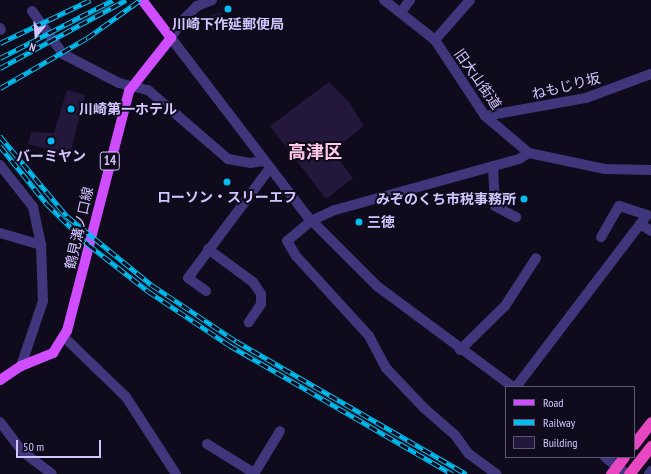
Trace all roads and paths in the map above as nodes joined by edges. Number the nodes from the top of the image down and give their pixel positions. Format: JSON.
{"nodes":[{"id":1,"x":142,"y":0,"type":"edge"},
{"id":2,"x":212,"y":0,"type":"edge"},
{"id":3,"x":384,"y":0,"type":"edge"},
{"id":4,"x":410,"y":0,"type":"edge"},
{"id":5,"x":470,"y":0,"type":"edge"},
{"id":6,"x":32,"y":11,"type":"dead end"},
{"id":7,"x":401,"y":12,"type":"junction"},
{"id":8,"x":171,"y":38,"type":"junction"},
{"id":9,"x":435,"y":40,"type":"junction"},
{"id":10,"x":651,"y":74,"type":"edge"},
{"id":11,"x":132,"y":86,"type":"junction"},
{"id":12,"x":485,"y":116,"type":"junction"},
{"id":13,"x":529,"y":153,"type":"junction"},
{"id":14,"x":268,"y":164,"type":"junction"},
{"id":15,"x":0,"y":165,"type":"edge"},
{"id":16,"x":493,"y":166,"type":"junction"},
{"id":17,"x":651,"y":170,"type":"edge"},
{"id":18,"x":516,"y":217,"type":"dead end"},
{"id":19,"x":311,"y":221,"type":"junction"},
{"id":20,"x":640,"y":224,"type":"junction"},
{"id":21,"x":651,"y":231,"type":"edge"},
{"id":22,"x":0,"y":233,"type":"edge"},
{"id":23,"x":601,"y":237,"type":"dead end"},
{"id":24,"x":41,"y":244,"type":"junction"},
{"id":25,"x":208,"y":249,"type":"junction"},
{"id":26,"x":536,"y":258,"type":"dead end"},
{"id":27,"x":206,"y":291,"type":"dead end"},
{"id":28,"x":249,"y":322,"type":"dead end"},
{"id":29,"x":65,"y":338,"type":"junction"},
{"id":30,"x":460,"y":350,"type":"junction"},
{"id":31,"x":21,"y":366,"type":"junction"},
{"id":32,"x":0,"y":380,"type":"edge"},
{"id":33,"x":512,"y":386,"type":"edge"},
{"id":34,"x":517,"y":386,"type":"edge"},
{"id":35,"x":0,"y":422,"type":"edge"},
{"id":36,"x":651,"y":422,"type":"edge"},
{"id":37,"x":280,"y":431,"type":"dead end"},
{"id":38,"x":635,"y":443,"type":"edge"},
{"id":39,"x":207,"y":444,"type":"dead end"},
{"id":40,"x":651,"y":446,"type":"edge"},
{"id":41,"x":605,"y":458,"type":"edge"},
{"id":42,"x":623,"y":458,"type":"edge"},
{"id":43,"x":651,"y":471,"type":"edge"},
{"id":44,"x":254,"y":473,"type":"edge"},
{"id":45,"x":52,"y":474,"type":"edge"},
{"id":46,"x":176,"y":474,"type":"edge"},
{"id":47,"x":497,"y":474,"type":"edge"},
{"id":48,"x":611,"y":474,"type":"edge"},
{"id":49,"x":628,"y":474,"type":"edge"},
{"id":50,"x":649,"y":474,"type":"edge"}],
"edges":[{"from":1,"to":8,"type":"main road"},
{"from":2,"to":8,"type":"street"},
{"from":3,"to":7,"type":"street","name":"旧大山街道"},
{"from":4,"to":7,"type":"street"},
{"from":5,"to":9,"type":"street"},
{"from":6,"to":11,"type":"street"},
{"from":7,"to":9,"type":"street","name":"旧大山街道"},
{"from":8,"to":11,"type":"main road","name":"鶴見溝ノ口線","number":"14"},
{"from":8,"to":14,"type":"street"},
{"from":9,"to":12,"type":"street","name":"旧大山街道"},
{"from":10,"to":12,"type":"street","name":"ねもじり坂"},
{"from":11,"to":14,"type":"street"},
{"from":11,"to":29,"type":"main road","name":"鶴見溝ノ口線","number":"14"},
{"from":12,"to":13,"type":"street","name":"旧大山街道"},
{"from":13,"to":16,"type":"street"},
{"from":13,"to":17,"type":"street","name":"旧大山街道"},
{"from":14,"to":19,"type":"street"},
{"from":14,"to":25,"type":"street"},
{"from":15,"to":24,"type":"street"},
{"from":16,"to":18,"type":"street"},
{"from":16,"to":19,"type":"street"},
{"from":19,"to":30,"type":"street"},
{"from":19,"to":47,"type":"street"},
{"from":20,"to":21,"type":"street"},
{"from":20,"to":23,"type":"street"},
{"from":20,"to":34,"type":"street"},
{"from":22,"to":24,"type":"street"},
{"from":24,"to":31,"type":"street"},
{"from":25,"to":27,"type":"street"},
{"from":25,"to":28,"type":"street"},
{"from":26,"to":30,"type":"street"},
{"from":29,"to":31,"type":"main road","name":"鶴見溝ノ口線","number":"14"},
{"from":29,"to":46,"type":"street"},
{"from":30,"to":33,"type":"street"},
{"from":31,"to":32,"type":"main road","name":"鶴見溝ノ口線","number":"14"},
{"from":35,"to":45,"type":"street"},
{"from":36,"to":38,"type":"highway"},
{"from":37,"to":44,"type":"street"},
{"from":39,"to":44,"type":"street"},
{"from":40,"to":49,"type":"highway"},
{"from":41,"to":49,"type":"street"},
{"from":42,"to":48,"type":"highway"},
{"from":43,"to":50,"type":"street"}]}
